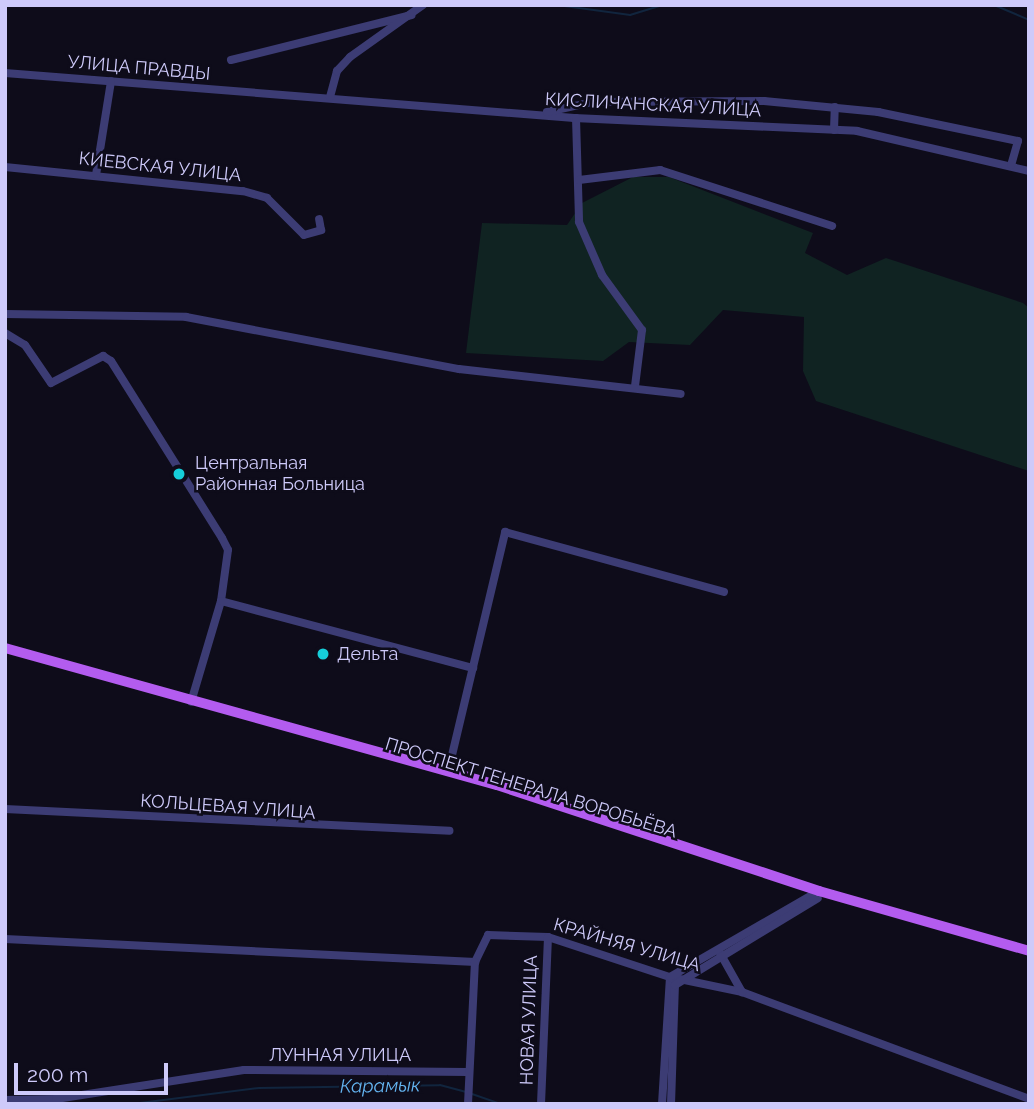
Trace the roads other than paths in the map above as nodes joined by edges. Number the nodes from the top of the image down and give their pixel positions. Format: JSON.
{"nodes":[{"id":1,"x":423,"y":5,"type":"edge"},
{"id":2,"x":411,"y":15,"type":"junction"},
{"id":3,"x":231,"y":60,"type":"dead end"},
{"id":4,"x":5,"y":73,"type":"edge"},
{"id":5,"x":111,"y":81,"type":"junction"},
{"id":6,"x":271,"y":94,"type":"joint"},
{"id":7,"x":330,"y":97,"type":"junction"},
{"id":8,"x":835,"y":107,"type":"junction"},
{"id":9,"x":537,"y":114,"type":"junction"},
{"id":10,"x":576,"y":118,"type":"junction"},
{"id":11,"x":834,"y":130,"type":"junction"},
{"id":12,"x":1011,"y":165,"type":"junction"},
{"id":13,"x":5,"y":167,"type":"edge"},
{"id":14,"x":1029,"y":171,"type":"edge"},
{"id":15,"x":96,"y":175,"type":"junction"},
{"id":16,"x":579,"y":180,"type":"junction"},
{"id":17,"x":319,"y":219,"type":"dead end"},
{"id":18,"x":832,"y":226,"type":"dead end"},
{"id":19,"x":5,"y":314,"type":"edge"},
{"id":20,"x":5,"y":333,"type":"edge"},
{"id":21,"x":635,"y":386,"type":"junction"},
{"id":22,"x":681,"y":394,"type":"dead end"},
{"id":23,"x":724,"y":592,"type":"dead end"},
{"id":24,"x":221,"y":601,"type":"junction"},
{"id":25,"x":5,"y":648,"type":"edge"},
{"id":26,"x":5,"y":655,"type":"edge"},
{"id":27,"x":22,"y":656,"type":"junction"},
{"id":28,"x":473,"y":668,"type":"junction"},
{"id":29,"x":191,"y":702,"type":"junction"},
{"id":30,"x":448,"y":772,"type":"junction"},
{"id":31,"x":5,"y":809,"type":"edge"},
{"id":32,"x":449,"y":831,"type":"dead end"},
{"id":33,"x":819,"y":894,"type":"junction"},
{"id":34,"x":548,"y":937,"type":"junction"},
{"id":35,"x":5,"y":939,"type":"edge"},
{"id":36,"x":1029,"y":951,"type":"edge"},
{"id":37,"x":720,"y":953,"type":"junction"},
{"id":38,"x":1029,"y":957,"type":"edge"},
{"id":39,"x":475,"y":962,"type":"junction"},
{"id":40,"x":670,"y":977,"type":"junction"},
{"id":41,"x":681,"y":980,"type":"junction"},
{"id":42,"x":742,"y":992,"type":"junction"},
{"id":43,"x":468,"y":1072,"type":"junction"},
{"id":44,"x":468,"y":1096,"type":"edge"},
{"id":45,"x":1029,"y":1099,"type":"edge"},
{"id":46,"x":5,"y":1100,"type":"edge"},
{"id":47,"x":541,"y":1104,"type":"edge"},
{"id":48,"x":662,"y":1104,"type":"edge"},
{"id":49,"x":671,"y":1104,"type":"edge"}],
"edges":[{"from":1,"to":2,"type":"street","name":"УЛИЦА ПРАВДЫ"},
{"from":2,"to":3,"type":"street","name":"УЛИЦА ПРАВДЫ"},
{"from":2,"to":7,"type":"street","name":"УЛИЦА ПРАВДЫ"},
{"from":4,"to":5,"type":"street","name":"УЛИЦА ПРАВДЫ"},
{"from":5,"to":6,"type":"street","name":"УЛИЦА ПРАВДЫ"},
{"from":5,"to":15,"type":"street"},
{"from":6,"to":7,"type":"street","name":"КИСЛИЧАНСКАЯ УЛИЦА"},
{"from":7,"to":9,"type":"street","name":"КИСЛИЧАНСКАЯ УЛИЦА"},
{"from":8,"to":9,"type":"street"},
{"from":8,"to":11,"type":"street"},
{"from":8,"to":12,"type":"street"},
{"from":9,"to":10,"type":"street","name":"КИСЛИЧАНСКАЯ УЛИЦА"},
{"from":10,"to":11,"type":"street","name":"КИСЛИЧАНСКАЯ УЛИЦА"},
{"from":10,"to":16,"type":"street"},
{"from":11,"to":12,"type":"street","name":"КИСЛИЧАНСКАЯ УЛИЦА"},
{"from":12,"to":14,"type":"street","name":"КИСЛИЧАНСКАЯ УЛИЦА"},
{"from":13,"to":15,"type":"street","name":"КИЕВСКАЯ УЛИЦА"},
{"from":15,"to":17,"type":"street","name":"КИЕВСКАЯ УЛИЦА"},
{"from":16,"to":18,"type":"street"},
{"from":16,"to":21,"type":"street"},
{"from":19,"to":21,"type":"street"},
{"from":20,"to":24,"type":"street"},
{"from":21,"to":22,"type":"street"},
{"from":23,"to":28,"type":"street"},
{"from":24,"to":28,"type":"street"},
{"from":24,"to":29,"type":"street"},
{"from":25,"to":27,"type":"main road"},
{"from":26,"to":27,"type":"main road"},
{"from":27,"to":29,"type":"main road","name":"ПРОСПЕКТ ГЕНЕРАЛА ВОРОБЬЁВА"},
{"from":27,"to":33,"type":"main road","name":"ПРОСПЕКТ ГЕНЕРАЛА ВОРОБЬЁВА"},
{"from":28,"to":30,"type":"street"},
{"from":29,"to":30,"type":"main road","name":"ПРОСПЕКТ ГЕНЕРАЛА ВОРОБЬЁВА"},
{"from":30,"to":33,"type":"main road","name":"ПРОСПЕКТ ГЕНЕРАЛА ВОРОБЬЁВА"},
{"from":31,"to":32,"type":"street","name":"КОЛЬЦЕВАЯ УЛИЦА"},
{"from":33,"to":36,"type":"main road","name":"ПРОСПЕКТ ГЕНЕРАЛА ВОРОБЬЁВА"},
{"from":33,"to":37,"type":"street"},
{"from":33,"to":38,"type":"main road","name":"ПРОСПЕКТ ГЕНЕРАЛА ВОРОБЬЁВА"},
{"from":33,"to":40,"type":"street"},
{"from":34,"to":39,"type":"street","name":"КРАЙНЯЯ УЛИЦА"},
{"from":34,"to":40,"type":"street","name":"КРАЙНЯЯ УЛИЦА"},
{"from":34,"to":47,"type":"street","name":"НОВАЯ УЛИЦА"},
{"from":35,"to":39,"type":"street"},
{"from":37,"to":41,"type":"street"},
{"from":37,"to":42,"type":"street"},
{"from":39,"to":43,"type":"street"},
{"from":40,"to":41,"type":"street","name":"КРАЙНЯЯ УЛИЦА"},
{"from":40,"to":48,"type":"street"},
{"from":41,"to":42,"type":"street","name":"КРАЙНЯЯ УЛИЦА"},
{"from":41,"to":49,"type":"street"},
{"from":42,"to":45,"type":"street","name":"КРАЙНЯЯ УЛИЦА"},
{"from":43,"to":44,"type":"street"},
{"from":43,"to":46,"type":"street","name":"ЛУННАЯ УЛИЦА"}]}
